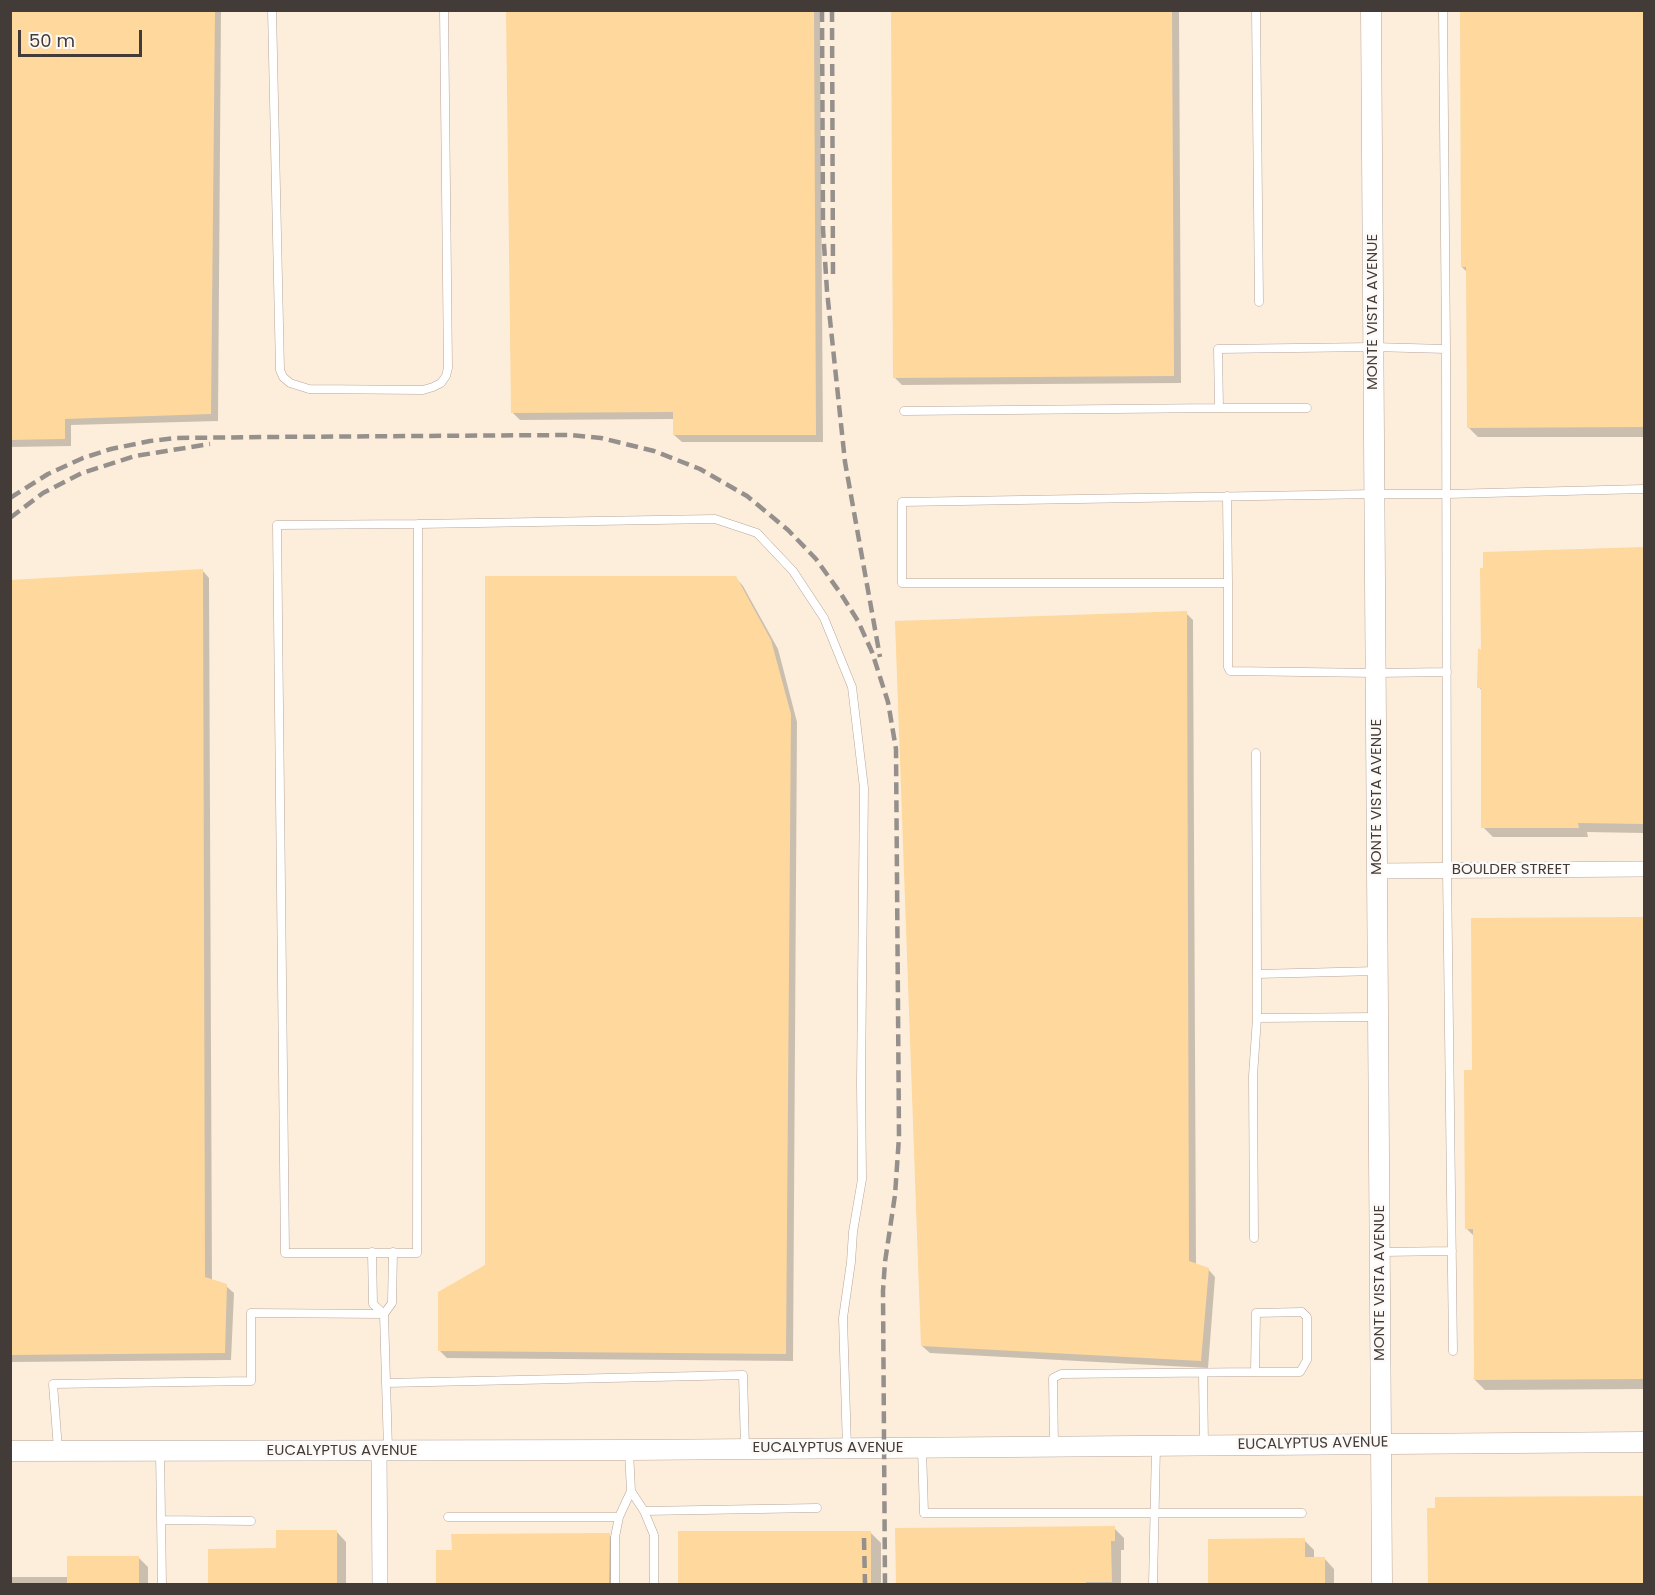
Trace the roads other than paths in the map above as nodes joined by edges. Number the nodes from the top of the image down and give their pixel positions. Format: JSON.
{"nodes":[{"id":1,"x":272,"y":10,"type":"edge"},
{"id":2,"x":444,"y":10,"type":"edge"},
{"id":3,"x":1257,"y":10,"type":"edge"},
{"id":4,"x":1371,"y":10,"type":"edge"},
{"id":5,"x":1443,"y":10,"type":"edge"},
{"id":6,"x":1259,"y":302,"type":"dead end"},
{"id":7,"x":1373,"y":347,"type":"junction"},
{"id":8,"x":1446,"y":349,"type":"junction"},
{"id":9,"x":1219,"y":408,"type":"junction"},
{"id":10,"x":1307,"y":408,"type":"dead end"},
{"id":11,"x":904,"y":411,"type":"dead end"},
{"id":12,"x":1644,"y":489,"type":"edge"},
{"id":13,"x":1375,"y":494,"type":"junction"},
{"id":14,"x":1447,"y":494,"type":"junction"},
{"id":15,"x":1227,"y":496,"type":"junction"},
{"id":16,"x":418,"y":524,"type":"junction"},
{"id":17,"x":1228,"y":583,"type":"junction"},
{"id":18,"x":1447,"y":672,"type":"junction"},
{"id":19,"x":1376,"y":673,"type":"junction"},
{"id":20,"x":1256,"y":753,"type":"dead end"},
{"id":21,"x":1644,"y":869,"type":"edge"},
{"id":22,"x":1447,"y":870,"type":"junction"},
{"id":23,"x":1377,"y":871,"type":"junction"},
{"id":24,"x":1378,"y":971,"type":"junction"},
{"id":25,"x":1257,"y":974,"type":"junction"},
{"id":26,"x":1378,"y":1017,"type":"junction"},
{"id":27,"x":1257,"y":1018,"type":"junction"},
{"id":28,"x":1254,"y":1238,"type":"dead end"},
{"id":29,"x":1452,"y":1251,"type":"junction"},
{"id":30,"x":372,"y":1252,"type":"junction"},
{"id":31,"x":393,"y":1252,"type":"junction"},
{"id":32,"x":1380,"y":1252,"type":"junction"},
{"id":33,"x":384,"y":1314,"type":"junction"},
{"id":34,"x":1453,"y":1351,"type":"dead end"},
{"id":35,"x":1255,"y":1372,"type":"junction"},
{"id":36,"x":1203,"y":1373,"type":"junction"},
{"id":37,"x":386,"y":1383,"type":"junction"},
{"id":38,"x":1644,"y":1442,"type":"edge"},
{"id":39,"x":1381,"y":1443,"type":"junction"},
{"id":40,"x":1156,"y":1445,"type":"junction"},
{"id":41,"x":1204,"y":1445,"type":"junction"},
{"id":42,"x":1054,"y":1446,"type":"junction"},
{"id":43,"x":922,"y":1447,"type":"junction"},
{"id":44,"x":847,"y":1448,"type":"junction"},
{"id":45,"x":745,"y":1449,"type":"junction"},
{"id":46,"x":629,"y":1450,"type":"junction"},
{"id":47,"x":10,"y":1451,"type":"edge"},
{"id":48,"x":58,"y":1451,"type":"junction"},
{"id":49,"x":160,"y":1451,"type":"junction"},
{"id":50,"x":383,"y":1451,"type":"junction"},
{"id":51,"x":631,"y":1491,"type":"junction"},
{"id":52,"x":817,"y":1508,"type":"dead end"},
{"id":53,"x":644,"y":1511,"type":"junction"},
{"id":54,"x":1302,"y":1513,"type":"dead end"},
{"id":55,"x":1155,"y":1514,"type":"junction"},
{"id":56,"x":448,"y":1517,"type":"dead end"},
{"id":57,"x":619,"y":1517,"type":"junction"},
{"id":58,"x":161,"y":1520,"type":"junction"},
{"id":59,"x":251,"y":1521,"type":"dead end"},
{"id":60,"x":162,"y":1584,"type":"edge"},
{"id":61,"x":380,"y":1584,"type":"edge"},
{"id":62,"x":615,"y":1584,"type":"edge"},
{"id":63,"x":654,"y":1584,"type":"edge"},
{"id":64,"x":1153,"y":1584,"type":"edge"},
{"id":65,"x":1382,"y":1584,"type":"edge"}],
"edges":[{"from":1,"to":2,"type":"lane"},
{"from":3,"to":6,"type":"lane"},
{"from":4,"to":7,"type":"street","name":"MONTE VISTA AVENUE"},
{"from":5,"to":8,"type":"lane"},
{"from":7,"to":8,"type":"lane"},
{"from":7,"to":9,"type":"lane"},
{"from":7,"to":13,"type":"street","name":"MONTE VISTA AVENUE"},
{"from":8,"to":14,"type":"lane"},
{"from":9,"to":10,"type":"lane"},
{"from":9,"to":11,"type":"lane"},
{"from":12,"to":14,"type":"lane"},
{"from":13,"to":14,"type":"lane"},
{"from":13,"to":15,"type":"lane"},
{"from":13,"to":19,"type":"street","name":"MONTE VISTA AVENUE"},
{"from":14,"to":18,"type":"lane"},
{"from":15,"to":17,"type":"lane"},
{"from":15,"to":17,"type":"lane"},
{"from":16,"to":30,"type":"lane"},
{"from":16,"to":31,"type":"lane"},
{"from":16,"to":44,"type":"lane"},
{"from":17,"to":19,"type":"lane"},
{"from":18,"to":19,"type":"lane"},
{"from":18,"to":22,"type":"lane"},
{"from":19,"to":23,"type":"street","name":"MONTE VISTA AVENUE"},
{"from":20,"to":25,"type":"lane"},
{"from":21,"to":22,"type":"street","name":"BOULDER STREET"},
{"from":22,"to":23,"type":"street","name":"BOULDER STREET"},
{"from":22,"to":29,"type":"lane"},
{"from":23,"to":24,"type":"street","name":"MONTE VISTA AVENUE"},
{"from":24,"to":25,"type":"lane"},
{"from":24,"to":26,"type":"street","name":"MONTE VISTA AVENUE"},
{"from":25,"to":27,"type":"lane"},
{"from":26,"to":27,"type":"lane"},
{"from":26,"to":32,"type":"street","name":"MONTE VISTA AVENUE"},
{"from":27,"to":28,"type":"lane"},
{"from":29,"to":32,"type":"lane"},
{"from":29,"to":34,"type":"lane"},
{"from":30,"to":31,"type":"lane"},
{"from":30,"to":33,"type":"lane"},
{"from":31,"to":33,"type":"lane"},
{"from":32,"to":39,"type":"street","name":"MONTE VISTA AVENUE"},
{"from":33,"to":37,"type":"lane"},
{"from":33,"to":48,"type":"lane"},
{"from":35,"to":35,"type":"lane"},
{"from":35,"to":36,"type":"lane"},
{"from":36,"to":41,"type":"lane"},
{"from":36,"to":42,"type":"lane"},
{"from":37,"to":45,"type":"lane"},
{"from":37,"to":50,"type":"lane"},
{"from":38,"to":39,"type":"street","name":"EUCALYPTUS AVENUE"},
{"from":39,"to":41,"type":"street","name":"EUCALYPTUS AVENUE"},
{"from":39,"to":65,"type":"street","name":"MONTE VISTA AVENUE"},
{"from":40,"to":41,"type":"street","name":"EUCALYPTUS AVENUE"},
{"from":40,"to":42,"type":"street","name":"EUCALYPTUS AVENUE"},
{"from":40,"to":55,"type":"lane"},
{"from":42,"to":43,"type":"street","name":"EUCALYPTUS AVENUE"},
{"from":43,"to":44,"type":"street","name":"EUCALYPTUS AVENUE"},
{"from":43,"to":55,"type":"lane"},
{"from":44,"to":45,"type":"street","name":"EUCALYPTUS AVENUE"},
{"from":45,"to":46,"type":"street","name":"EUCALYPTUS AVENUE"},
{"from":46,"to":50,"type":"street","name":"EUCALYPTUS AVENUE"},
{"from":46,"to":51,"type":"lane"},
{"from":47,"to":48,"type":"street","name":"EUCALYPTUS AVENUE"},
{"from":48,"to":49,"type":"street","name":"EUCALYPTUS AVENUE"},
{"from":49,"to":50,"type":"street","name":"EUCALYPTUS AVENUE"},
{"from":49,"to":58,"type":"lane"},
{"from":50,"to":61,"type":"street"},
{"from":51,"to":53,"type":"lane"},
{"from":51,"to":57,"type":"lane"},
{"from":52,"to":53,"type":"lane"},
{"from":53,"to":63,"type":"lane"},
{"from":54,"to":55,"type":"lane"},
{"from":55,"to":64,"type":"lane"},
{"from":56,"to":57,"type":"lane"},
{"from":57,"to":62,"type":"lane"},
{"from":58,"to":59,"type":"lane"},
{"from":58,"to":60,"type":"lane"}]}
